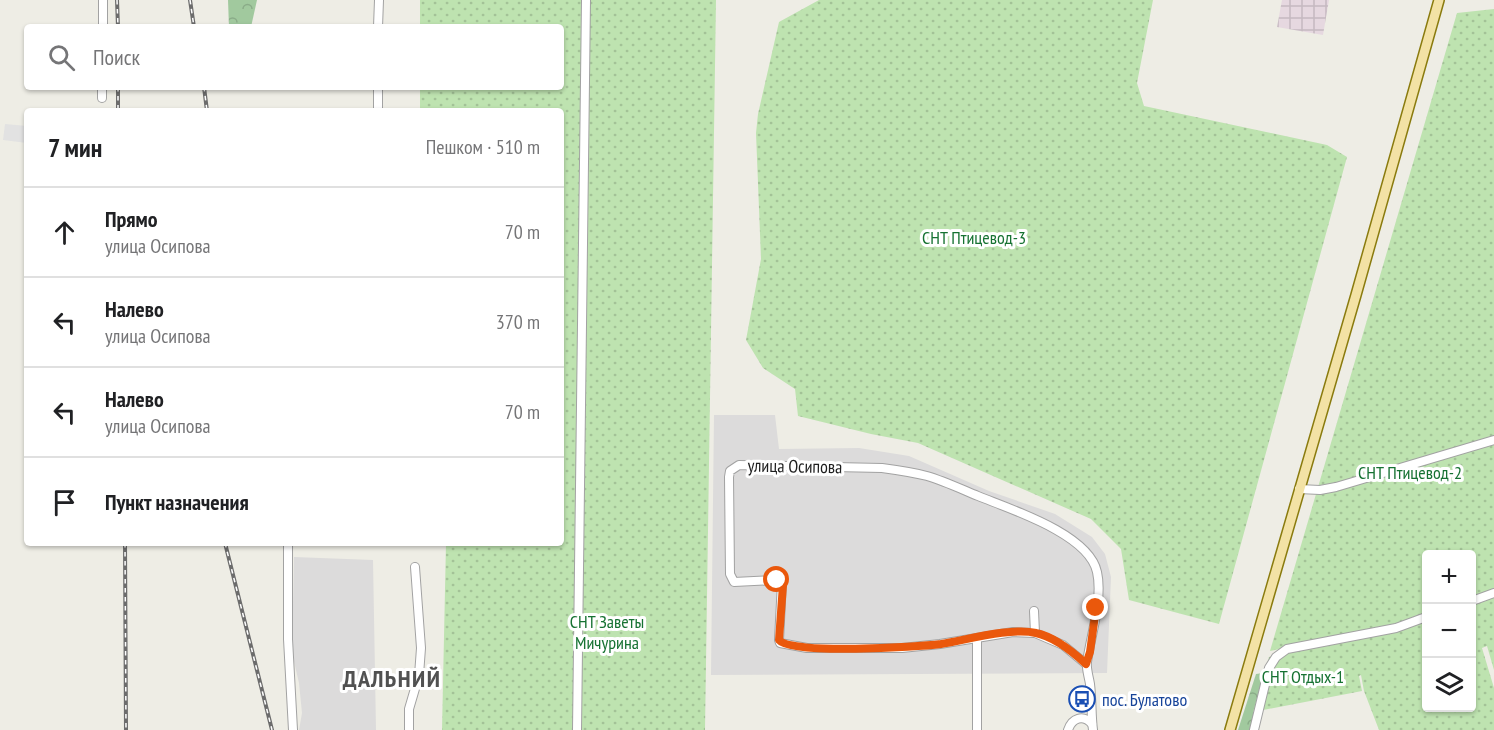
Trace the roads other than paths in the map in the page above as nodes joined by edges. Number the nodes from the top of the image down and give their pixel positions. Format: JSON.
{"nodes":[{"id":1,"x":103,"y":0,"type":"edge"},
{"id":2,"x":379,"y":0,"type":"edge"},
{"id":3,"x":586,"y":0,"type":"edge"},
{"id":4,"x":1439,"y":0,"type":"edge"},
{"id":5,"x":103,"y":24,"type":"edge"},
{"id":6,"x":378,"y":24,"type":"edge"},
{"id":7,"x":102,"y":90,"type":"edge"},
{"id":8,"x":378,"y":90,"type":"edge"},
{"id":9,"x":102,"y":98,"type":"dead end"},
{"id":10,"x":378,"y":108,"type":"edge"},
{"id":11,"x":1494,"y":440,"type":"edge"},
{"id":12,"x":1299,"y":489,"type":"junction"},
{"id":13,"x":288,"y":546,"type":"edge"},
{"id":14,"x":415,"y":567,"type":"dead end"},
{"id":15,"x":1494,"y":593,"type":"edge"},
{"id":16,"x":1476,"y":600,"type":"edge"},
{"id":17,"x":1034,"y":611,"type":"dead end"},
{"id":18,"x":1422,"y":618,"type":"edge"},
{"id":19,"x":1035,"y":633,"type":"junction"},
{"id":20,"x":977,"y":638,"type":"junction"},
{"id":21,"x":1086,"y":664,"type":"junction"},
{"id":22,"x":1093,"y":727,"type":"edge"},
{"id":23,"x":293,"y":730,"type":"edge"},
{"id":24,"x":409,"y":730,"type":"edge"},
{"id":25,"x":577,"y":730,"type":"edge"},
{"id":26,"x":977,"y":730,"type":"edge"},
{"id":27,"x":1068,"y":730,"type":"edge"},
{"id":28,"x":1230,"y":730,"type":"edge"},
{"id":29,"x":1254,"y":730,"type":"edge"}],
"edges":[{"from":1,"to":5,"type":"street"},
{"from":2,"to":6,"type":"street"},
{"from":3,"to":25,"type":"street"},
{"from":4,"to":12,"type":"main road"},
{"from":7,"to":9,"type":"street"},
{"from":8,"to":10,"type":"street"},
{"from":11,"to":12,"type":"street"},
{"from":12,"to":28,"type":"main road"},
{"from":13,"to":23,"type":"street"},
{"from":14,"to":24,"type":"street"},
{"from":15,"to":16,"type":"street"},
{"from":17,"to":19,"type":"street"},
{"from":18,"to":29,"type":"street"},
{"from":19,"to":20,"type":"street","name":"улица Осипова"},
{"from":19,"to":21,"type":"street","name":"улица Осипова"},
{"from":20,"to":21,"type":"street","name":"улица Осипова"},
{"from":20,"to":26,"type":"street"},
{"from":21,"to":22,"type":"street","name":"улица Осипова"},
{"from":22,"to":27,"type":"street"}]}
